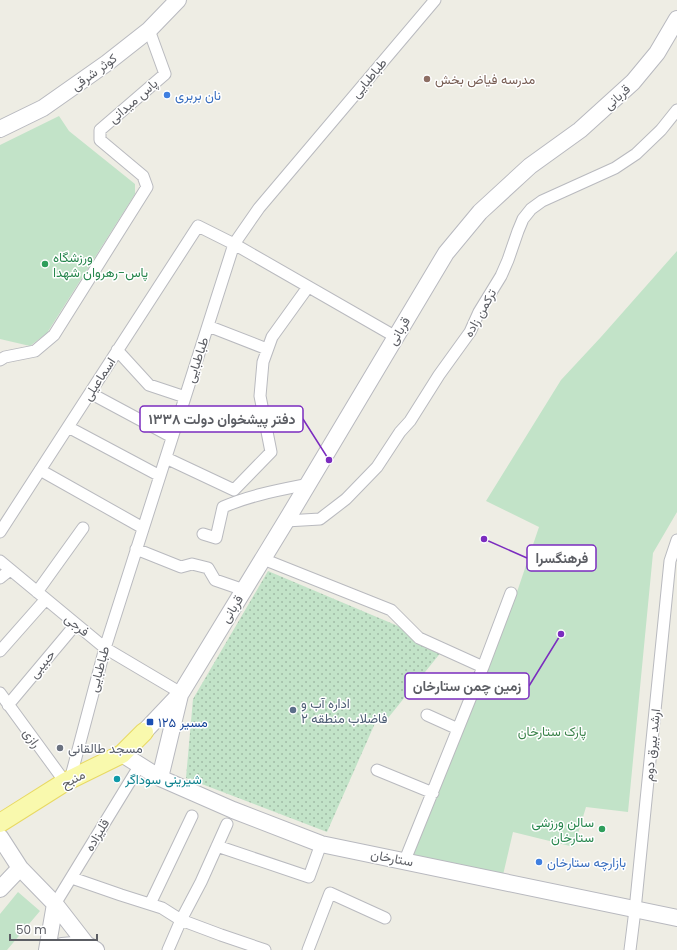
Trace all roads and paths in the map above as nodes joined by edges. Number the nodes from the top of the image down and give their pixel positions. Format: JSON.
{"nodes":[{"id":1,"x":178,"y":0,"type":"edge"},
{"id":2,"x":435,"y":0,"type":"edge"},
{"id":3,"x":676,"y":22,"type":"edge"},
{"id":4,"x":149,"y":30,"type":"junction"},
{"id":5,"x":677,"y":110,"type":"edge"},
{"id":6,"x":0,"y":129,"type":"edge"},
{"id":7,"x":234,"y":244,"type":"junction"},
{"id":8,"x":308,"y":287,"type":"junction"},
{"id":9,"x":208,"y":326,"type":"junction"},
{"id":10,"x":396,"y":337,"type":"junction"},
{"id":11,"x":268,"y":349,"type":"junction"},
{"id":12,"x":117,"y":350,"type":"junction"},
{"id":13,"x":3,"y":359,"type":"edge"},
{"id":14,"x":90,"y":393,"type":"junction"},
{"id":15,"x":185,"y":397,"type":"junction"},
{"id":16,"x":68,"y":427,"type":"junction"},
{"id":17,"x":172,"y":437,"type":"junction"},
{"id":18,"x":166,"y":458,"type":"junction"},
{"id":19,"x":40,"y":470,"type":"junction"},
{"id":20,"x":160,"y":476,"type":"junction"},
{"id":21,"x":309,"y":484,"type":"junction"},
{"id":22,"x":286,"y":521,"type":"junction"},
{"id":23,"x":83,"y":528,"type":"dead end"},
{"id":24,"x":143,"y":528,"type":"junction"},
{"id":25,"x":0,"y":532,"type":"edge"},
{"id":26,"x":203,"y":534,"type":"dead end"},
{"id":27,"x":677,"y":540,"type":"edge"},
{"id":28,"x":136,"y":549,"type":"junction"},
{"id":29,"x":263,"y":559,"type":"junction"},
{"id":30,"x":0,"y":561,"type":"edge"},
{"id":31,"x":10,"y":570,"type":"junction"},
{"id":32,"x":0,"y":578,"type":"edge"},
{"id":33,"x":244,"y":590,"type":"junction"},
{"id":34,"x":36,"y":592,"type":"junction"},
{"id":35,"x":511,"y":593,"type":"dead end"},
{"id":36,"x":46,"y":599,"type":"junction"},
{"id":37,"x":76,"y":624,"type":"junction"},
{"id":38,"x":105,"y":648,"type":"junction"},
{"id":39,"x":0,"y":651,"type":"edge"},
{"id":40,"x":483,"y":667,"type":"junction"},
{"id":41,"x":0,"y":693,"type":"edge"},
{"id":42,"x":181,"y":693,"type":"junction"},
{"id":43,"x":8,"y":705,"type":"junction"},
{"id":44,"x":427,"y":715,"type":"dead end"},
{"id":45,"x":458,"y":729,"type":"junction"},
{"id":46,"x":144,"y":732,"type":"joint"},
{"id":47,"x":122,"y":754,"type":"junction"},
{"id":48,"x":140,"y":765,"type":"junction"},
{"id":49,"x":377,"y":770,"type":"dead end"},
{"id":50,"x":160,"y":778,"type":"junction"},
{"id":51,"x":68,"y":781,"type":"junction"},
{"id":52,"x":433,"y":792,"type":"junction"},
{"id":53,"x":192,"y":816,"type":"dead end"},
{"id":54,"x":0,"y":823,"type":"edge"},
{"id":55,"x":227,"y":824,"type":"dead end"},
{"id":56,"x":0,"y":837,"type":"edge"},
{"id":57,"x":321,"y":844,"type":"junction"},
{"id":58,"x":217,"y":846,"type":"junction"},
{"id":59,"x":405,"y":860,"type":"junction"},
{"id":60,"x":20,"y":868,"type":"junction"},
{"id":61,"x":72,"y":878,"type":"junction"},
{"id":62,"x":0,"y":889,"type":"edge"},
{"id":63,"x":55,"y":904,"type":"junction"},
{"id":64,"x":150,"y":904,"type":"junction"},
{"id":65,"x":636,"y":910,"type":"junction"},
{"id":66,"x":385,"y":918,"type":"dead end"},
{"id":67,"x":677,"y":918,"type":"edge"},
{"id":68,"x":181,"y":920,"type":"junction"},
{"id":69,"x":91,"y":947,"type":"edge"},
{"id":70,"x":47,"y":950,"type":"edge"},
{"id":71,"x":53,"y":950,"type":"edge"},
{"id":72,"x":168,"y":950,"type":"edge"},
{"id":73,"x":266,"y":950,"type":"edge"},
{"id":74,"x":308,"y":950,"type":"edge"},
{"id":75,"x":630,"y":950,"type":"edge"}],
"edges":[{"from":1,"to":4,"type":"main road","name":"کوثر شرقی"},
{"from":2,"to":7,"type":"street","name":"طباطبایی"},
{"from":3,"to":10,"type":"main road","name":"قربانی"},
{"from":4,"to":6,"type":"main road","name":"کوثر شرقی"},
{"from":4,"to":13,"type":"street","name":"پاس میدانی"},
{"from":5,"to":22,"type":"street","name":"ترکمن زاده"},
{"from":7,"to":8,"type":"street"},
{"from":7,"to":9,"type":"street","name":"طباطبایی"},
{"from":7,"to":12,"type":"street","name":"اسماعیلی"},
{"from":8,"to":10,"type":"street"},
{"from":8,"to":11,"type":"street"},
{"from":9,"to":11,"type":"street"},
{"from":9,"to":15,"type":"street","name":"طباطبایی"},
{"from":10,"to":21,"type":"main road","name":"قربانی"},
{"from":11,"to":18,"type":"street"},
{"from":12,"to":14,"type":"street","name":"اسماعیلی"},
{"from":12,"to":15,"type":"street"},
{"from":14,"to":16,"type":"street","name":"اسماعیلی"},
{"from":14,"to":17,"type":"street"},
{"from":15,"to":17,"type":"street","name":"طباطبایی"},
{"from":16,"to":19,"type":"street","name":"اسماعیلی"},
{"from":16,"to":20,"type":"street"},
{"from":17,"to":18,"type":"street","name":"طباطبایی"},
{"from":18,"to":20,"type":"street","name":"طباطبایی"},
{"from":19,"to":24,"type":"street"},
{"from":19,"to":25,"type":"street","name":"اسماعیلی"},
{"from":20,"to":24,"type":"street","name":"طباطبایی"},
{"from":21,"to":22,"type":"main road","name":"قربانی"},
{"from":21,"to":26,"type":"street"},
{"from":22,"to":29,"type":"main road","name":"قربانی"},
{"from":23,"to":34,"type":"street"},
{"from":24,"to":28,"type":"street","name":"طباطبایی"},
{"from":27,"to":65,"type":"street","name":"ارشد بیرق دوم"},
{"from":28,"to":33,"type":"street"},
{"from":28,"to":38,"type":"street","name":"طباطبایی"},
{"from":29,"to":33,"type":"main road","name":"قربانی"},
{"from":29,"to":40,"type":"street"},
{"from":30,"to":31,"type":"street","name":"فرجی"},
{"from":31,"to":32,"type":"street"},
{"from":31,"to":34,"type":"street","name":"فرجی"},
{"from":33,"to":42,"type":"main road","name":"قربانی"},
{"from":34,"to":36,"type":"street","name":"فرجی"},
{"from":35,"to":40,"type":"street"},
{"from":36,"to":37,"type":"street","name":"فرجی"},
{"from":36,"to":39,"type":"street"},
{"from":37,"to":38,"type":"street","name":"فرجی"},
{"from":37,"to":43,"type":"street","name":"حبیبی"},
{"from":38,"to":42,"type":"street","name":"فرجی"},
{"from":38,"to":51,"type":"street","name":"طباطبایی"},
{"from":40,"to":45,"type":"street"},
{"from":41,"to":43,"type":"street","name":"رازی"},
{"from":42,"to":46,"type":"main road"},
{"from":42,"to":50,"type":"main road"},
{"from":43,"to":51,"type":"street","name":"رازی"},
{"from":44,"to":45,"type":"street"},
{"from":45,"to":52,"type":"street"},
{"from":46,"to":47,"type":"main road","name":"منبح"},
{"from":47,"to":48,"type":"main road","name":"ستارخان"},
{"from":47,"to":51,"type":"main road","name":"منبح"},
{"from":48,"to":50,"type":"main road","name":"ستارخان"},
{"from":48,"to":61,"type":"street","name":"قلیزاده"},
{"from":49,"to":52,"type":"street"},
{"from":50,"to":57,"type":"main road","name":"ستارخان"},
{"from":51,"to":54,"type":"main road","name":"منبح"},
{"from":52,"to":59,"type":"street"},
{"from":53,"to":64,"type":"street"},
{"from":55,"to":58,"type":"street"},
{"from":56,"to":60,"type":"main road"},
{"from":57,"to":58,"type":"street"},
{"from":57,"to":59,"type":"main road","name":"ستارخان"},
{"from":58,"to":68,"type":"street"},
{"from":59,"to":65,"type":"main road","name":"ستارخان"},
{"from":60,"to":62,"type":"main road"},
{"from":60,"to":63,"type":"main road"},
{"from":61,"to":63,"type":"street","name":"قلیزاده"},
{"from":61,"to":64,"type":"street"},
{"from":63,"to":69,"type":"main road"},
{"from":63,"to":70,"type":"main road"},
{"from":64,"to":68,"type":"street"},
{"from":65,"to":67,"type":"main road","name":"ستارخان"},
{"from":65,"to":75,"type":"street","name":"ارشد بیرق دوم"},
{"from":66,"to":74,"type":"street"},
{"from":68,"to":72,"type":"street"},
{"from":68,"to":73,"type":"street"},
{"from":69,"to":71,"type":"main road"}]}
